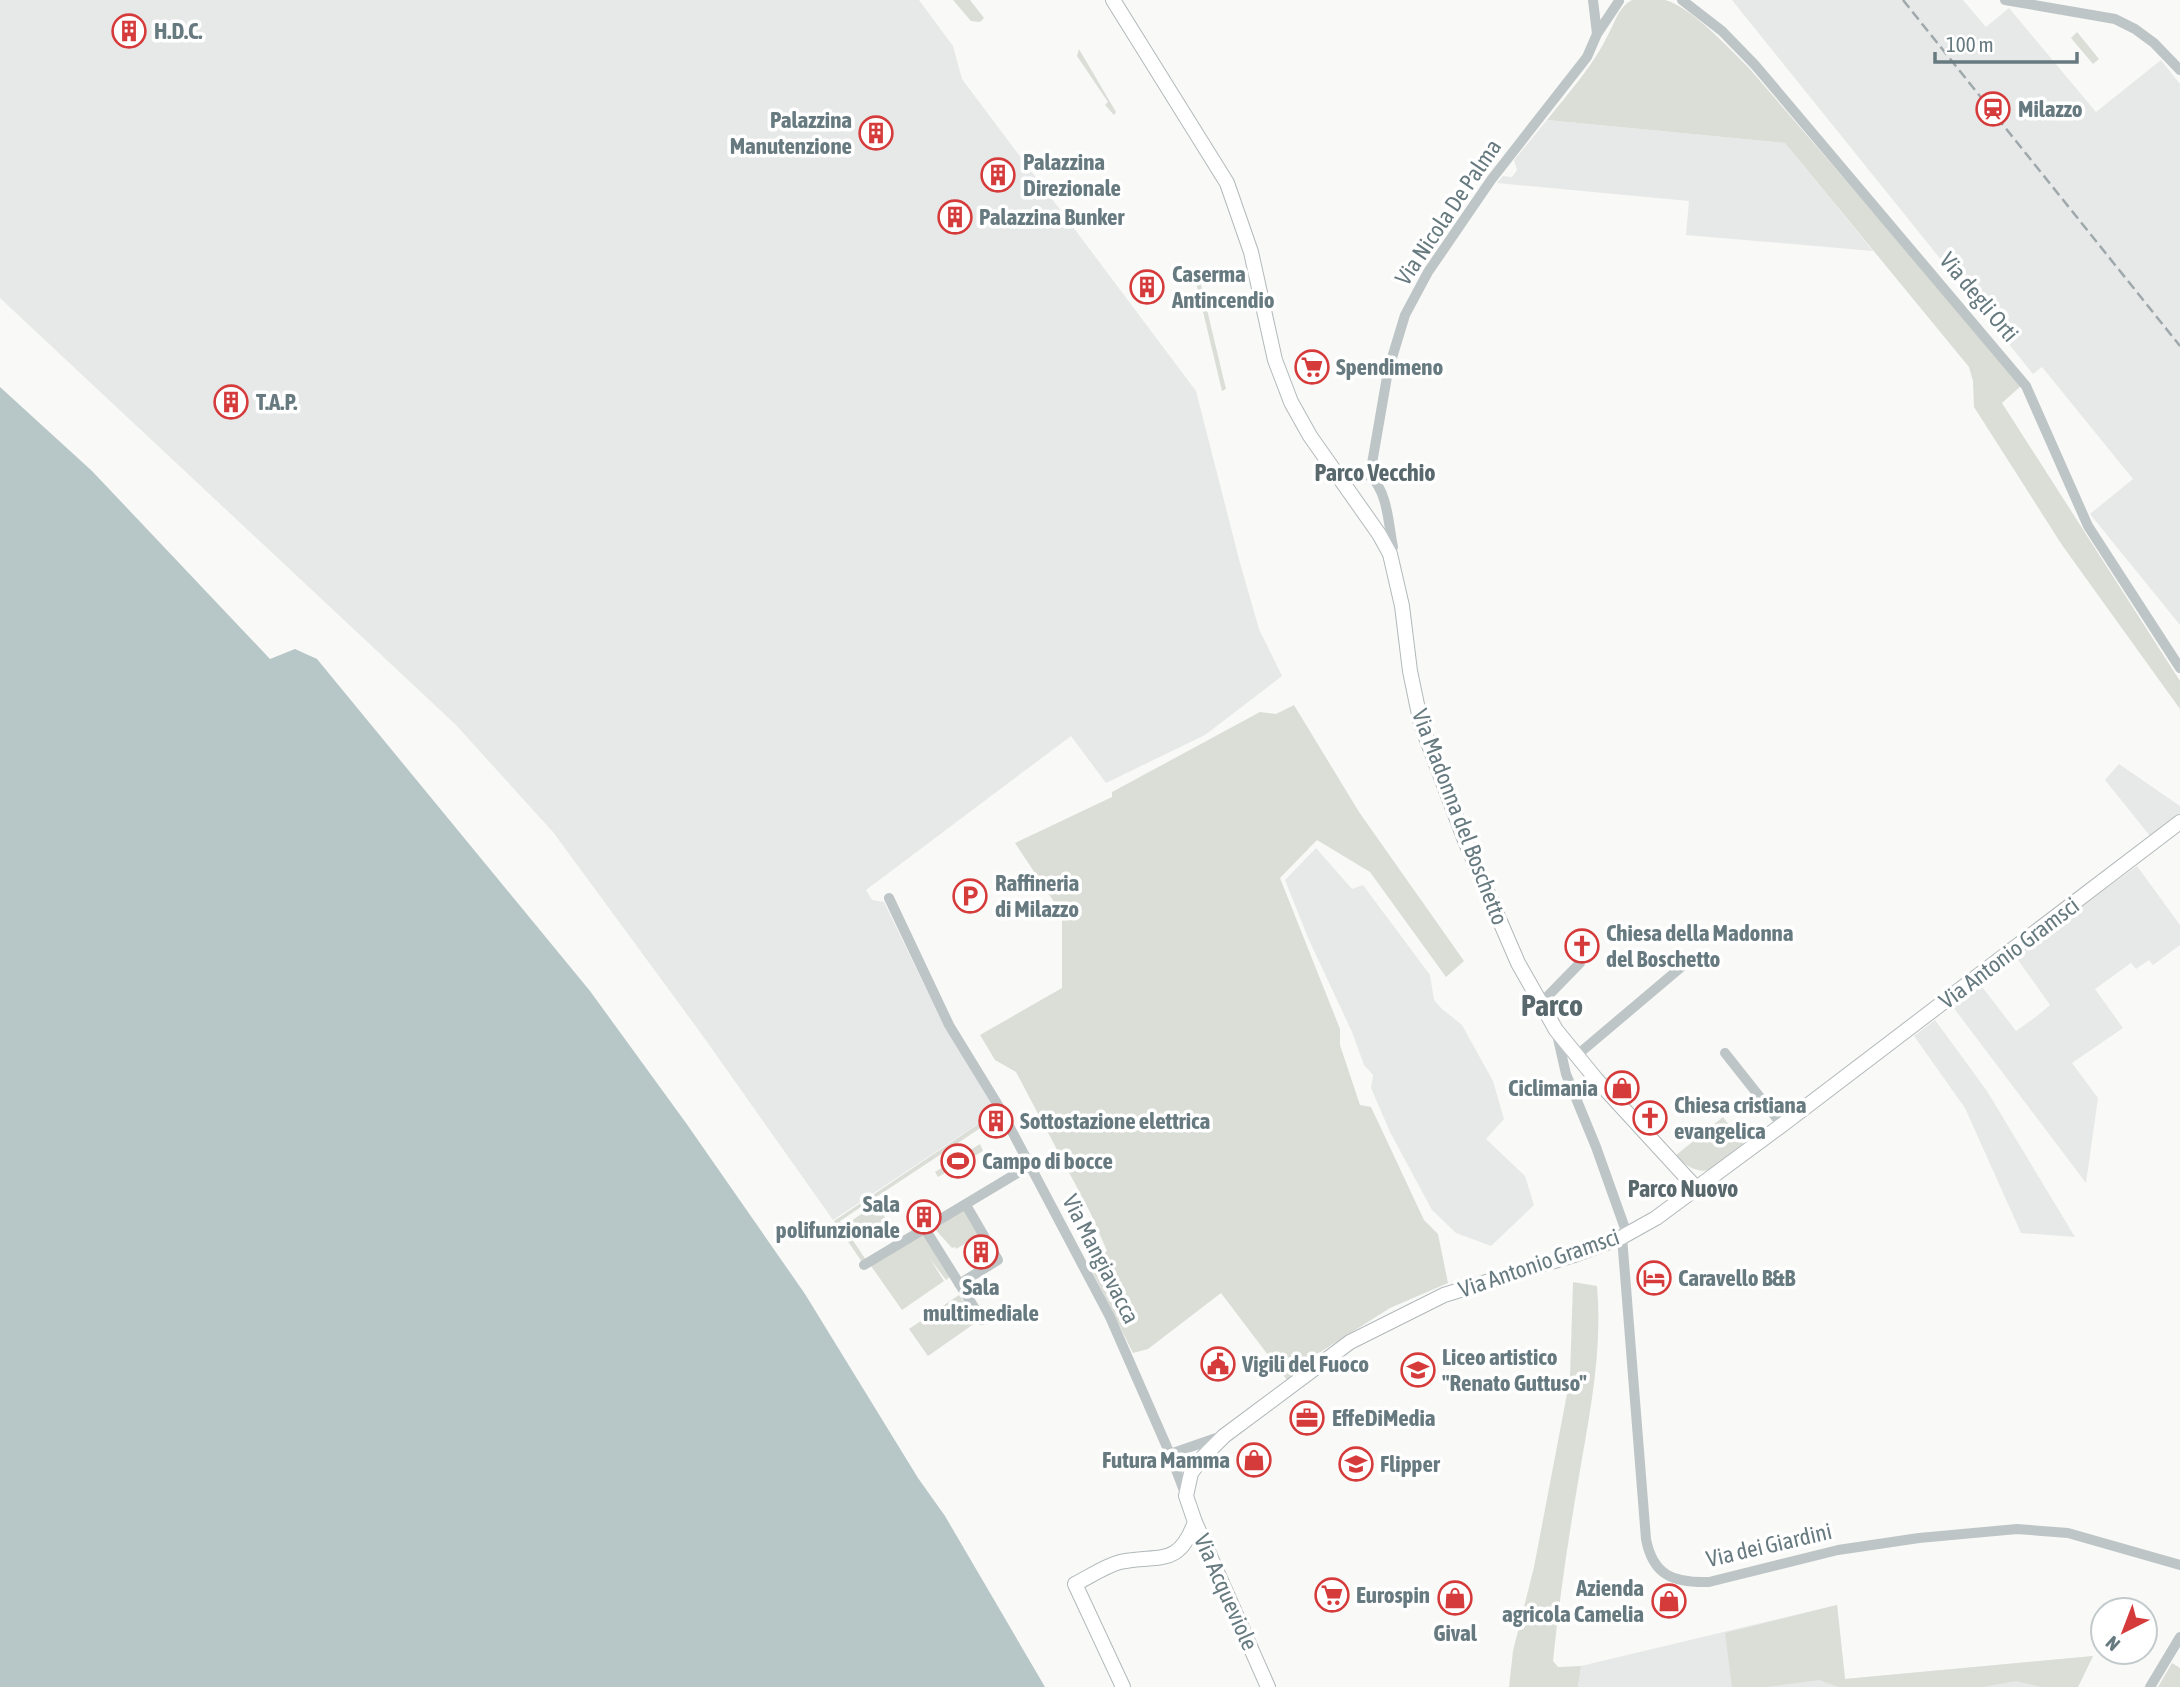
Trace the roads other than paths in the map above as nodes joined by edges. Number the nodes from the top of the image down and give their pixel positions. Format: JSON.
{"nodes":[{"id":1,"x":1103,"y":0,"type":"edge"},
{"id":2,"x":1113,"y":0,"type":"edge"},
{"id":3,"x":1593,"y":0,"type":"edge"},
{"id":4,"x":1600,"y":0,"type":"edge"},
{"id":5,"x":1619,"y":0,"type":"edge"},
{"id":6,"x":1682,"y":0,"type":"edge"},
{"id":7,"x":2005,"y":0,"type":"edge"},
{"id":8,"x":1597,"y":34,"type":"junction"},
{"id":9,"x":2180,"y":70,"type":"edge"},
{"id":10,"x":1174,"y":100,"type":"junction"},
{"id":11,"x":1370,"y":475,"type":"junction"},
{"id":12,"x":1339,"y":477,"type":"junction"},
{"id":13,"x":1390,"y":554,"type":"junction"},
{"id":14,"x":2180,"y":668,"type":"edge"},
{"id":15,"x":2180,"y":822,"type":"edge"},
{"id":16,"x":888,"y":898,"type":"dead end"},
{"id":17,"x":1580,"y":963,"type":"dead end"},
{"id":18,"x":1686,"y":963,"type":"dead end"},
{"id":19,"x":1541,"y":1003,"type":"junction"},
{"id":20,"x":1556,"y":1030,"type":"junction"},
{"id":21,"x":1724,"y":1053,"type":"dead end"},
{"id":22,"x":1576,"y":1056,"type":"junction"},
{"id":23,"x":1782,"y":1125,"type":"junction"},
{"id":24,"x":1029,"y":1166,"type":"junction"},
{"id":25,"x":1697,"y":1189,"type":"junction"},
{"id":26,"x":966,"y":1205,"type":"junction"},
{"id":27,"x":925,"y":1229,"type":"junction"},
{"id":28,"x":1624,"y":1231,"type":"junction"},
{"id":29,"x":864,"y":1265,"type":"dead end"},
{"id":30,"x":959,"y":1284,"type":"junction"},
{"id":31,"x":982,"y":1320,"type":"dead end"},
{"id":32,"x":1224,"y":1436,"type":"junction"},
{"id":33,"x":1170,"y":1454,"type":"junction"},
{"id":34,"x":1186,"y":1496,"type":"junction"},
{"id":35,"x":1195,"y":1522,"type":"junction"},
{"id":36,"x":2180,"y":1564,"type":"edge"},
{"id":37,"x":2180,"y":1637,"type":"edge"},
{"id":38,"x":1121,"y":1683,"type":"edge"},
{"id":39,"x":1268,"y":1687,"type":"edge"},
{"id":40,"x":2150,"y":1687,"type":"edge"}],
"edges":[{"from":1,"to":10,"type":"main road","name":"Via Madonna del Boschetto"},
{"from":2,"to":10,"type":"main road","name":"Via Madonna del Boschetto"},
{"from":3,"to":8,"type":"street"},
{"from":4,"to":5,"type":"street"},
{"from":5,"to":8,"type":"street","name":"Via Nicola De Palma"},
{"from":6,"to":14,"type":"street","name":"Via degli Orti"},
{"from":7,"to":9,"type":"street"},
{"from":8,"to":11,"type":"street","name":"Via Nicola De Palma"},
{"from":10,"to":12,"type":"main road","name":"Via Madonna del Boschetto"},
{"from":11,"to":12,"type":"street"},
{"from":11,"to":13,"type":"street"},
{"from":12,"to":13,"type":"main road","name":"Via Madonna del Boschetto"},
{"from":13,"to":19,"type":"main road","name":"Via Madonna del Boschetto"},
{"from":15,"to":23,"type":"main road","name":"Via Antonio Gramsci"},
{"from":16,"to":24,"type":"street","name":"Via Mangiavacca"},
{"from":17,"to":19,"type":"street"},
{"from":18,"to":22,"type":"street"},
{"from":19,"to":20,"type":"main road","name":"Via Madonna del Boschetto"},
{"from":20,"to":22,"type":"main road","name":"Via Madonna del Boschetto"},
{"from":20,"to":28,"type":"street","name":"Via dei Giardini"},
{"from":21,"to":23,"type":"street"},
{"from":22,"to":25,"type":"main road","name":"Via Madonna del Boschetto"},
{"from":23,"to":25,"type":"main road","name":"Via Antonio Gramsci"},
{"from":24,"to":26,"type":"street"},
{"from":24,"to":33,"type":"street","name":"Via Mangiavacca"},
{"from":25,"to":28,"type":"main road","name":"Via Antonio Gramsci"},
{"from":26,"to":27,"type":"street"},
{"from":26,"to":30,"type":"street"},
{"from":27,"to":29,"type":"street"},
{"from":27,"to":30,"type":"street"},
{"from":28,"to":32,"type":"main road","name":"Via Antonio Gramsci"},
{"from":28,"to":36,"type":"street","name":"Via dei Giardini"},
{"from":30,"to":31,"type":"street"},
{"from":32,"to":33,"type":"street","name":"Via Antonio Gramsci"},
{"from":32,"to":34,"type":"main road","name":"Via Antonio Gramsci"},
{"from":33,"to":34,"type":"street","name":"Via Mangiavacca"},
{"from":34,"to":35,"type":"main road","name":"Via Acqueviole"},
{"from":35,"to":38,"type":"main road"},
{"from":35,"to":39,"type":"main road","name":"Via Acqueviole"},
{"from":37,"to":40,"type":"street"}]}
